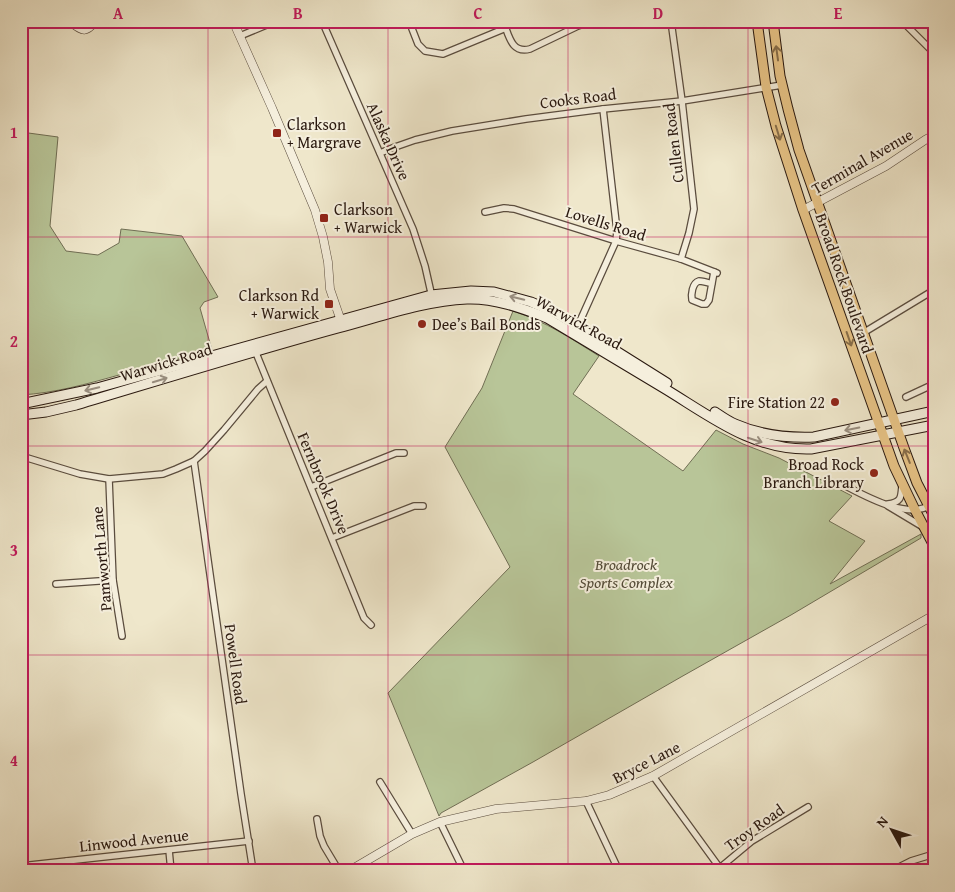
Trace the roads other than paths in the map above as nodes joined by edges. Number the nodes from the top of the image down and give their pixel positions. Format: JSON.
{"nodes":[{"id":1,"x":69,"y":21,"type":"edge"},
{"id":2,"x":96,"y":21,"type":"edge"},
{"id":3,"x":233,"y":21,"type":"edge"},
{"id":4,"x":276,"y":21,"type":"edge"},
{"id":5,"x":322,"y":21,"type":"edge"},
{"id":6,"x":409,"y":21,"type":"edge"},
{"id":7,"x":503,"y":21,"type":"edge"},
{"id":8,"x":595,"y":21,"type":"edge"},
{"id":9,"x":671,"y":21,"type":"edge"},
{"id":10,"x":757,"y":21,"type":"edge"},
{"id":11,"x":773,"y":21,"type":"edge"},
{"id":12,"x":902,"y":21,"type":"edge"},
{"id":13,"x":506,"y":28,"type":"junction"},
{"id":14,"x":240,"y":36,"type":"junction"},
{"id":15,"x":934,"y":52,"type":"edge"},
{"id":16,"x":782,"y":85,"type":"junction"},
{"id":17,"x":766,"y":87,"type":"junction"},
{"id":18,"x":682,"y":101,"type":"junction"},
{"id":19,"x":603,"y":109,"type":"junction"},
{"id":20,"x":934,"y":135,"type":"edge"},
{"id":21,"x":380,"y":154,"type":"junction"},
{"id":22,"x":817,"y":203,"type":"junction"},
{"id":23,"x":804,"y":210,"type":"junction"},
{"id":24,"x":485,"y":212,"type":"dead end"},
{"id":25,"x":616,"y":241,"type":"junction"},
{"id":26,"x":681,"y":259,"type":"junction"},
{"id":27,"x":712,"y":284,"type":"junction"},
{"id":28,"x":934,"y":290,"type":"edge"},
{"id":29,"x":432,"y":299,"type":"junction"},
{"id":30,"x":342,"y":323,"type":"junction"},
{"id":31,"x":576,"y":330,"type":"junction"},
{"id":32,"x":863,"y":333,"type":"junction"},
{"id":33,"x":254,"y":348,"type":"junction"},
{"id":34,"x":267,"y":381,"type":"junction"},
{"id":35,"x":934,"y":384,"type":"edge"},
{"id":36,"x":906,"y":397,"type":"dead end"},
{"id":37,"x":21,"y":404,"type":"edge"},
{"id":38,"x":934,"y":411,"type":"edge"},
{"id":39,"x":21,"y":415,"type":"edge"},
{"id":40,"x":893,"y":419,"type":"junction"},
{"id":41,"x":879,"y":423,"type":"junction"},
{"id":42,"x":934,"y":425,"type":"edge"},
{"id":43,"x":898,"y":432,"type":"junction"},
{"id":44,"x":884,"y":435,"type":"junction"},
{"id":45,"x":404,"y":453,"type":"dead end"},
{"id":46,"x":21,"y":456,"type":"edge"},
{"id":47,"x":194,"y":461,"type":"junction"},
{"id":48,"x":109,"y":479,"type":"junction"},
{"id":49,"x":842,"y":484,"type":"dead end"},
{"id":50,"x":902,"y":485,"type":"junction"},
{"id":51,"x":311,"y":487,"type":"junction"},
{"id":52,"x":886,"y":505,"type":"junction"},
{"id":53,"x":931,"y":505,"type":"edge"},
{"id":54,"x":423,"y":506,"type":"dead end"},
{"id":55,"x":914,"y":510,"type":"junction"},
{"id":56,"x":934,"y":516,"type":"edge"},
{"id":57,"x":924,"y":527,"type":"junction"},
{"id":58,"x":332,"y":538,"type":"junction"},
{"id":59,"x":934,"y":546,"type":"edge"},
{"id":60,"x":114,"y":580,"type":"junction"},
{"id":61,"x":56,"y":584,"type":"dead end"},
{"id":62,"x":934,"y":615,"type":"edge"},
{"id":63,"x":371,"y":625,"type":"dead end"},
{"id":64,"x":122,"y":636,"type":"dead end"},
{"id":65,"x":653,"y":776,"type":"junction"},
{"id":66,"x":380,"y":782,"type":"dead end"},
{"id":67,"x":586,"y":801,"type":"junction"},
{"id":68,"x":808,"y":807,"type":"dead end"},
{"id":69,"x":317,"y":819,"type":"dead end"},
{"id":70,"x":440,"y":822,"type":"junction"},
{"id":71,"x":412,"y":834,"type":"junction"},
{"id":72,"x":249,"y":841,"type":"junction"},
{"id":73,"x":169,"y":850,"type":"junction"},
{"id":74,"x":934,"y":854,"type":"edge"},
{"id":75,"x":67,"y":862,"type":"junction"},
{"id":76,"x":21,"y":866,"type":"edge"},
{"id":77,"x":901,"y":866,"type":"dead end"},
{"id":78,"x":719,"y":870,"type":"edge"},
{"id":79,"x":68,"y":871,"type":"edge"},
{"id":80,"x":171,"y":871,"type":"edge"},
{"id":81,"x":253,"y":871,"type":"edge"},
{"id":82,"x":338,"y":871,"type":"edge"},
{"id":83,"x":349,"y":871,"type":"edge"},
{"id":84,"x":464,"y":871,"type":"edge"},
{"id":85,"x":619,"y":871,"type":"edge"}],
"edges":[{"from":1,"to":2,"type":"street"},
{"from":3,"to":14,"type":"street"},
{"from":4,"to":14,"type":"street"},
{"from":5,"to":21,"type":"street","name":"Alaska Drive"},
{"from":6,"to":13,"type":"street"},
{"from":7,"to":13,"type":"street"},
{"from":8,"to":13,"type":"street"},
{"from":9,"to":18,"type":"street","name":"Cullen Road"},
{"from":10,"to":17,"type":"main road","name":"Broad Rock Boulevard"},
{"from":16,"to":11,"type":"main road","name":"Broad Rock Boulevard","one_way":true},
{"from":12,"to":15,"type":"street"},
{"from":14,"to":30,"type":"street"},
{"from":16,"to":17,"type":"street","name":"Cooks Road"},
{"from":16,"to":22,"type":"main road","name":"Broad Rock Boulevard"},
{"from":17,"to":18,"type":"street","name":"Cooks Road"},
{"from":17,"to":23,"type":"main road","name":"Broad Rock Boulevard","one_way":true},
{"from":18,"to":19,"type":"street","name":"Cooks Road"},
{"from":18,"to":26,"type":"street","name":"Cullen Road"},
{"from":19,"to":21,"type":"street","name":"Cooks Road"},
{"from":19,"to":25,"type":"street"},
{"from":20,"to":22,"type":"street","name":"Terminal Avenue"},
{"from":21,"to":29,"type":"street","name":"Alaska Drive"},
{"from":22,"to":23,"type":"street","name":"Terminal Avenue"},
{"from":22,"to":32,"type":"main road","name":"Broad Rock Boulevard"},
{"from":23,"to":41,"type":"main road","name":"Broad Rock Boulevard","one_way":true},
{"from":24,"to":25,"type":"street","name":"Lovells Road"},
{"from":25,"to":26,"type":"street","name":"Lovells Road"},
{"from":25,"to":31,"type":"street"},
{"from":26,"to":27,"type":"street","name":"Lovells Road"},
{"from":27,"to":27,"type":"street"},
{"from":28,"to":32,"type":"street"},
{"from":29,"to":30,"type":"main road","name":"Warwick Road"},
{"from":29,"to":31,"type":"main road","name":"Warwick Road"},
{"from":30,"to":33,"type":"main road","name":"Warwick Road"},
{"from":41,"to":31,"type":"main road","name":"Warwick Road","one_way":true},
{"from":31,"to":44,"type":"main road","name":"Warwick Road","one_way":true},
{"from":32,"to":40,"type":"main road","name":"Broad Rock Boulevard"},
{"from":33,"to":34,"type":"street","name":"Fernbrook Drive"},
{"from":33,"to":37,"type":"main road","name":"Warwick Road","one_way":true},
{"from":39,"to":33,"type":"main road","name":"Warwick Road","one_way":true},
{"from":34,"to":47,"type":"street"},
{"from":34,"to":51,"type":"street","name":"Fernbrook Drive"},
{"from":35,"to":36,"type":"street"},
{"from":38,"to":40,"type":"main road","name":"Warwick Road"},
{"from":40,"to":41,"type":"main road","name":"Warwick Road"},
{"from":40,"to":43,"type":"main road","name":"Broad Rock Boulevard"},
{"from":41,"to":44,"type":"main road","name":"Broad Rock Boulevard"},
{"from":42,"to":43,"type":"main road","name":"Warwick Road"},
{"from":43,"to":44,"type":"main road","name":"Warwick Road"},
{"from":53,"to":43,"type":"main road","name":"Broad Rock Boulevard","one_way":true},
{"from":44,"to":50,"type":"main road","name":"Broad Rock Boulevard"},
{"from":45,"to":51,"type":"street"},
{"from":46,"to":48,"type":"street"},
{"from":47,"to":48,"type":"street"},
{"from":47,"to":72,"type":"street","name":"Powell Road"},
{"from":48,"to":60,"type":"street","name":"Pamworth Lane"},
{"from":49,"to":52,"type":"street"},
{"from":50,"to":52,"type":"street"},
{"from":50,"to":55,"type":"main road","name":"Broad Rock Boulevard"},
{"from":51,"to":58,"type":"street","name":"Fernbrook Drive"},
{"from":52,"to":55,"type":"street"},
{"from":52,"to":57,"type":"street"},
{"from":53,"to":55,"type":"street"},
{"from":53,"to":56,"type":"main road","name":"Broad Rock Boulevard"},
{"from":54,"to":58,"type":"street"},
{"from":55,"to":57,"type":"main road","name":"Broad Rock Boulevard"},
{"from":57,"to":59,"type":"main road","name":"Broad Rock Boulevard"},
{"from":58,"to":63,"type":"street","name":"Fernbrook Drive"},
{"from":60,"to":61,"type":"street"},
{"from":60,"to":64,"type":"street","name":"Pamworth Lane"},
{"from":62,"to":65,"type":"street","name":"Bryce Lane"},
{"from":65,"to":67,"type":"street","name":"Bryce Lane"},
{"from":65,"to":78,"type":"street"},
{"from":66,"to":71,"type":"street"},
{"from":67,"to":70,"type":"street","name":"Bryce Lane"},
{"from":67,"to":85,"type":"street"},
{"from":68,"to":78,"type":"street","name":"Troy Road"},
{"from":69,"to":82,"type":"street"},
{"from":70,"to":71,"type":"street","name":"Bryce Lane"},
{"from":70,"to":84,"type":"street"},
{"from":71,"to":83,"type":"street","name":"Bryce Lane"},
{"from":72,"to":73,"type":"street","name":"Linwood Avenue"},
{"from":72,"to":81,"type":"street","name":"Powell Road"},
{"from":73,"to":75,"type":"street","name":"Linwood Avenue"},
{"from":73,"to":80,"type":"street"},
{"from":74,"to":77,"type":"street"},
{"from":75,"to":76,"type":"street","name":"Linwood Avenue"},
{"from":75,"to":79,"type":"street"}]}
